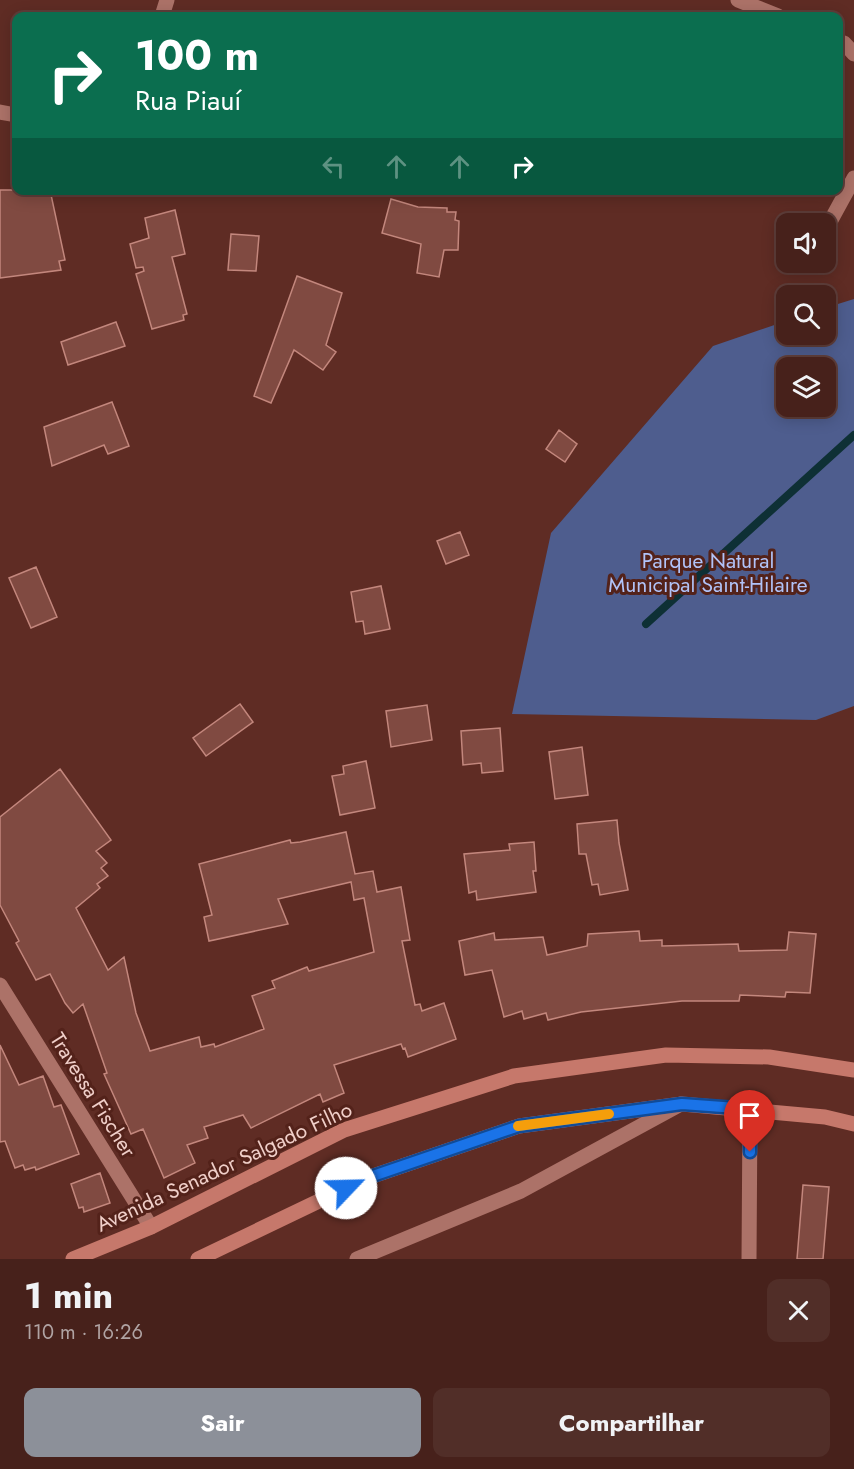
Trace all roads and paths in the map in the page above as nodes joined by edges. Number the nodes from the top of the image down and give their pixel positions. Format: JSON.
{"nodes":[{"id":1,"x":738,"y":0,"type":"edge"},
{"id":2,"x":768,"y":12,"type":"edge"},
{"id":3,"x":843,"y":43,"type":"edge"},
{"id":4,"x":854,"y":54,"type":"edge"},
{"id":5,"x":854,"y":178,"type":"edge"},
{"id":6,"x":835,"y":213,"type":"edge"},
{"id":7,"x":0,"y":985,"type":"edge"},
{"id":8,"x":854,"y":1070,"type":"edge"},
{"id":9,"x":682,"y":1104,"type":"junction"},
{"id":10,"x":750,"y":1109,"type":"junction"},
{"id":11,"x":854,"y":1124,"type":"edge"},
{"id":12,"x":150,"y":1227,"type":"junction"},
{"id":13,"x":73,"y":1259,"type":"edge"},
{"id":14,"x":198,"y":1259,"type":"edge"},
{"id":15,"x":357,"y":1259,"type":"edge"},
{"id":16,"x":749,"y":1259,"type":"edge"}],
"edges":[{"from":1,"to":2,"type":"street"},
{"from":3,"to":4,"type":"street"},
{"from":5,"to":6,"type":"street"},
{"from":7,"to":12,"type":"street","name":"Travessa Fischer"},
{"from":8,"to":12,"type":"main road","name":"Avenida Senador Salgado Filho"},
{"from":9,"to":10,"type":"main road"},
{"from":9,"to":14,"type":"main road"},
{"from":9,"to":15,"type":"street"},
{"from":10,"to":11,"type":"main road"},
{"from":10,"to":16,"type":"street"},
{"from":12,"to":13,"type":"main road","name":"Avenida Senador Salgado Filho"}]}
